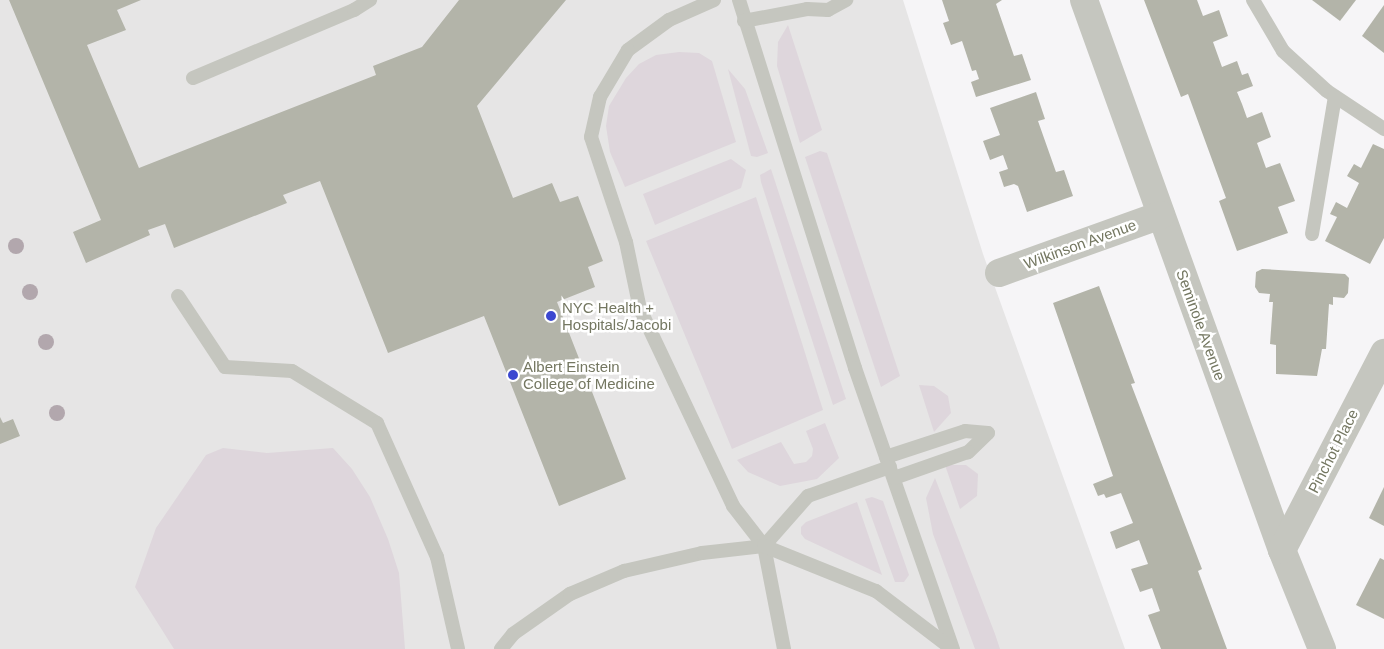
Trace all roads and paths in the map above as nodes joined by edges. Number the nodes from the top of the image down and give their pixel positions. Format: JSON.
{"nodes":[{"id":1,"x":370,"y":0,"type":"edge"},
{"id":2,"x":714,"y":0,"type":"edge"},
{"id":3,"x":739,"y":0,"type":"edge"},
{"id":4,"x":846,"y":0,"type":"edge"},
{"id":5,"x":1084,"y":0,"type":"edge"},
{"id":6,"x":1253,"y":0,"type":"edge"},
{"id":7,"x":744,"y":21,"type":"junction"},
{"id":8,"x":193,"y":78,"type":"dead end"},
{"id":9,"x":1336,"y":97,"type":"junction"},
{"id":10,"x":1384,"y":129,"type":"edge"},
{"id":11,"x":1161,"y":215,"type":"junction"},
{"id":12,"x":1312,"y":234,"type":"dead end"},
{"id":13,"x":999,"y":273,"type":"dead end"},
{"id":14,"x":178,"y":296,"type":"dead end"},
{"id":15,"x":1384,"y":353,"type":"edge"},
{"id":16,"x":890,"y":467,"type":"junction"},
{"id":17,"x":764,"y":546,"type":"junction"},
{"id":18,"x":1282,"y":550,"type":"junction"},
{"id":19,"x":458,"y":649,"type":"edge"},
{"id":20,"x":501,"y":649,"type":"edge"},
{"id":21,"x":784,"y":649,"type":"edge"},
{"id":22,"x":952,"y":649,"type":"edge"},
{"id":23,"x":1322,"y":649,"type":"edge"}],
"edges":[{"from":1,"to":8,"type":"lane"},
{"from":2,"to":17,"type":"lane"},
{"from":3,"to":7,"type":"lane"},
{"from":4,"to":7,"type":"lane"},
{"from":5,"to":11,"type":"street","name":"Seminole Avenue"},
{"from":6,"to":9,"type":"lane"},
{"from":7,"to":16,"type":"lane"},
{"from":9,"to":10,"type":"lane"},
{"from":9,"to":12,"type":"lane"},
{"from":11,"to":13,"type":"street","name":"Wilkinson Avenue"},
{"from":11,"to":18,"type":"street","name":"Seminole Avenue"},
{"from":14,"to":19,"type":"lane"},
{"from":15,"to":18,"type":"street","name":"Pinchot Place"},
{"from":16,"to":16,"type":"lane"},
{"from":16,"to":17,"type":"lane"},
{"from":16,"to":22,"type":"lane"},
{"from":17,"to":20,"type":"lane"},
{"from":17,"to":21,"type":"lane"},
{"from":17,"to":22,"type":"lane"},
{"from":18,"to":23,"type":"street","name":"Seminole Avenue"}]}
